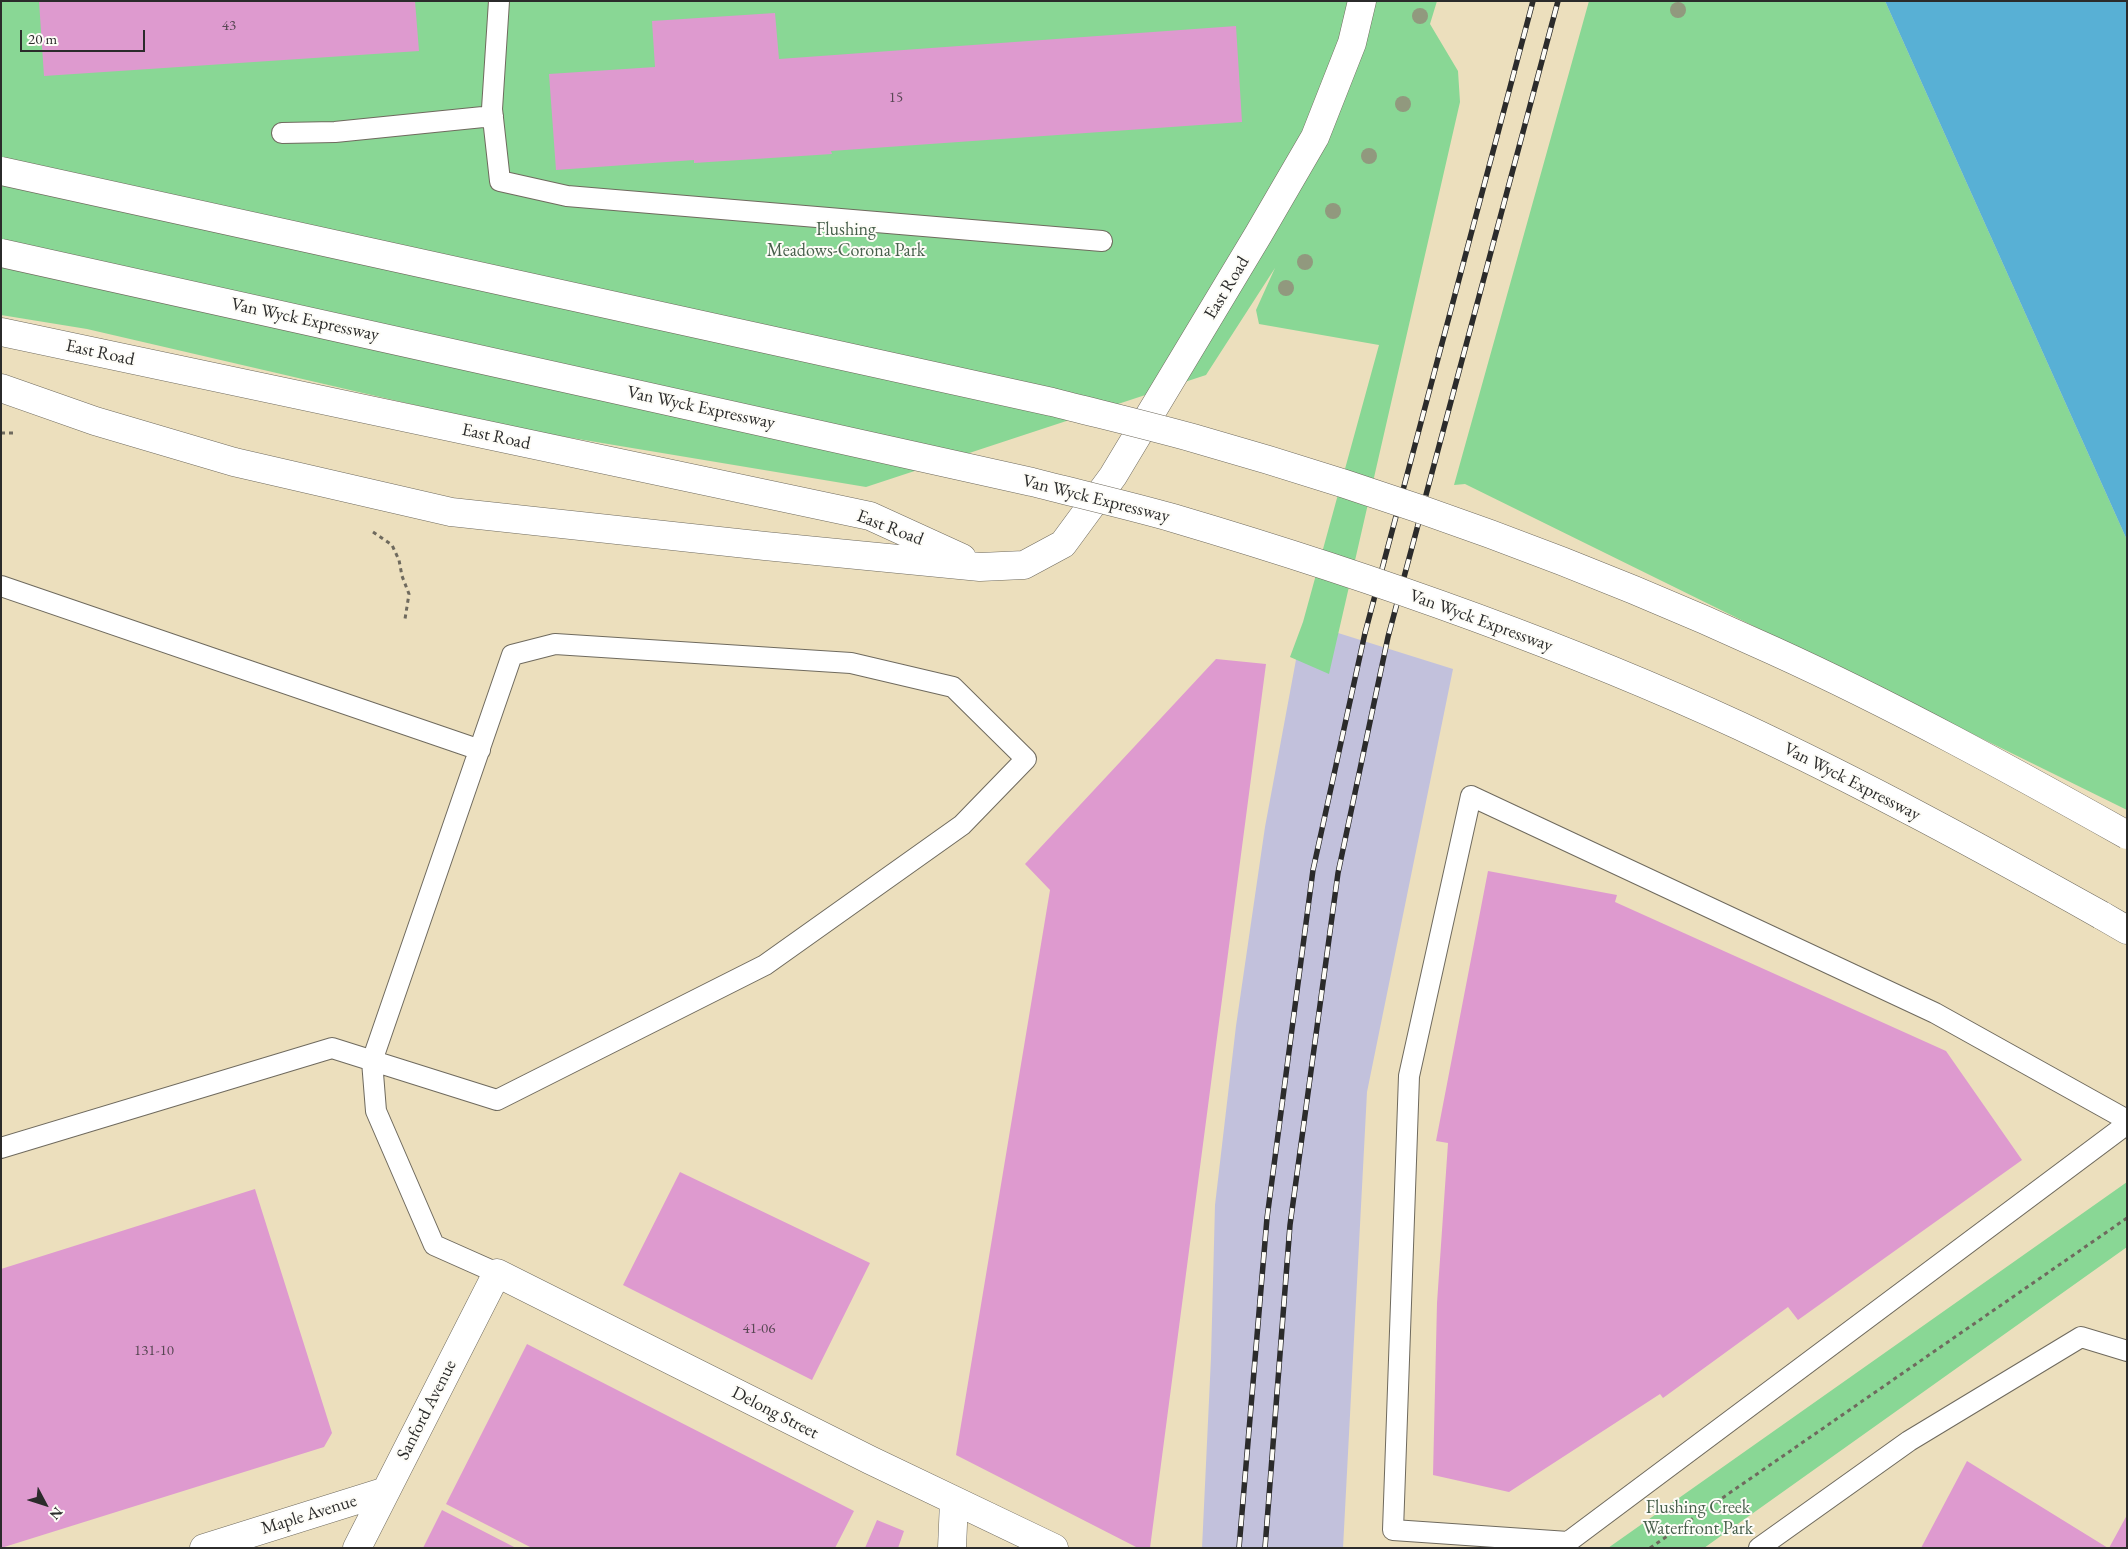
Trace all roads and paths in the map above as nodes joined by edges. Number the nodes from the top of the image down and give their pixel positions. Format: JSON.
{"nodes":[{"id":1,"x":499,"y":1,"type":"edge"},
{"id":2,"x":1362,"y":1,"type":"edge"},
{"id":3,"x":492,"y":116,"type":"junction"},
{"id":4,"x":282,"y":133,"type":"dead end"},
{"id":5,"x":1,"y":171,"type":"edge"},
{"id":6,"x":1102,"y":241,"type":"dead end"},
{"id":7,"x":1,"y":253,"type":"edge"},
{"id":8,"x":1,"y":332,"type":"edge"},
{"id":9,"x":1,"y":388,"type":"edge"},
{"id":10,"x":399,"y":560,"type":"dead end"},
{"id":11,"x":982,"y":567,"type":"junction"},
{"id":12,"x":1,"y":586,"type":"edge"},
{"id":13,"x":405,"y":619,"type":"dead end"},
{"id":14,"x":480,"y":750,"type":"junction"},
{"id":15,"x":2127,"y":835,"type":"edge"},
{"id":16,"x":2127,"y":930,"type":"edge"},
{"id":17,"x":372,"y":1061,"type":"junction"},
{"id":18,"x":2127,"y":1122,"type":"edge"},
{"id":19,"x":1,"y":1148,"type":"edge"},
{"id":20,"x":2127,"y":1218,"type":"edge"},
{"id":21,"x":497,"y":1273,"type":"junction"},
{"id":22,"x":2127,"y":1351,"type":"edge"},
{"id":23,"x":386,"y":1491,"type":"junction"},
{"id":24,"x":954,"y":1502,"type":"junction"},
{"id":25,"x":1564,"y":1545,"type":"edge"},
{"id":26,"x":204,"y":1548,"type":"edge"},
{"id":27,"x":357,"y":1548,"type":"edge"},
{"id":28,"x":952,"y":1548,"type":"edge"},
{"id":29,"x":1054,"y":1548,"type":"edge"},
{"id":30,"x":1650,"y":1548,"type":"edge"},
{"id":31,"x":1759,"y":1548,"type":"edge"}],
"edges":[{"from":1,"to":3,"type":"lane"},
{"from":2,"to":11,"type":"main road","name":"East Road"},
{"from":3,"to":4,"type":"lane"},
{"from":3,"to":6,"type":"lane"},
{"from":5,"to":15,"type":"main road","bridge":true},
{"from":7,"to":16,"type":"main road","name":"Van Wyck Expressway","bridge":true},
{"from":8,"to":11,"type":"main road","name":"East Road"},
{"from":9,"to":11,"type":"main road"},
{"from":10,"to":13,"type":"path"},
{"from":12,"to":14,"type":"lane"},
{"from":14,"to":17,"type":"lane"},
{"from":14,"to":17,"type":"lane"},
{"from":17,"to":19,"type":"lane"},
{"from":17,"to":21,"type":"lane"},
{"from":18,"to":25,"type":"lane"},
{"from":18,"to":25,"type":"lane"},
{"from":20,"to":30,"type":"path"},
{"from":21,"to":23,"type":"main road","name":"Sanford Avenue"},
{"from":21,"to":24,"type":"main road","name":"Delong Street"},
{"from":22,"to":31,"type":"lane"},
{"from":23,"to":26,"type":"main road","name":"Maple Avenue"},
{"from":23,"to":27,"type":"main road","name":"Sanford Avenue"},
{"from":24,"to":28,"type":"main road"},
{"from":24,"to":29,"type":"main road","name":"Delong Street"}]}
